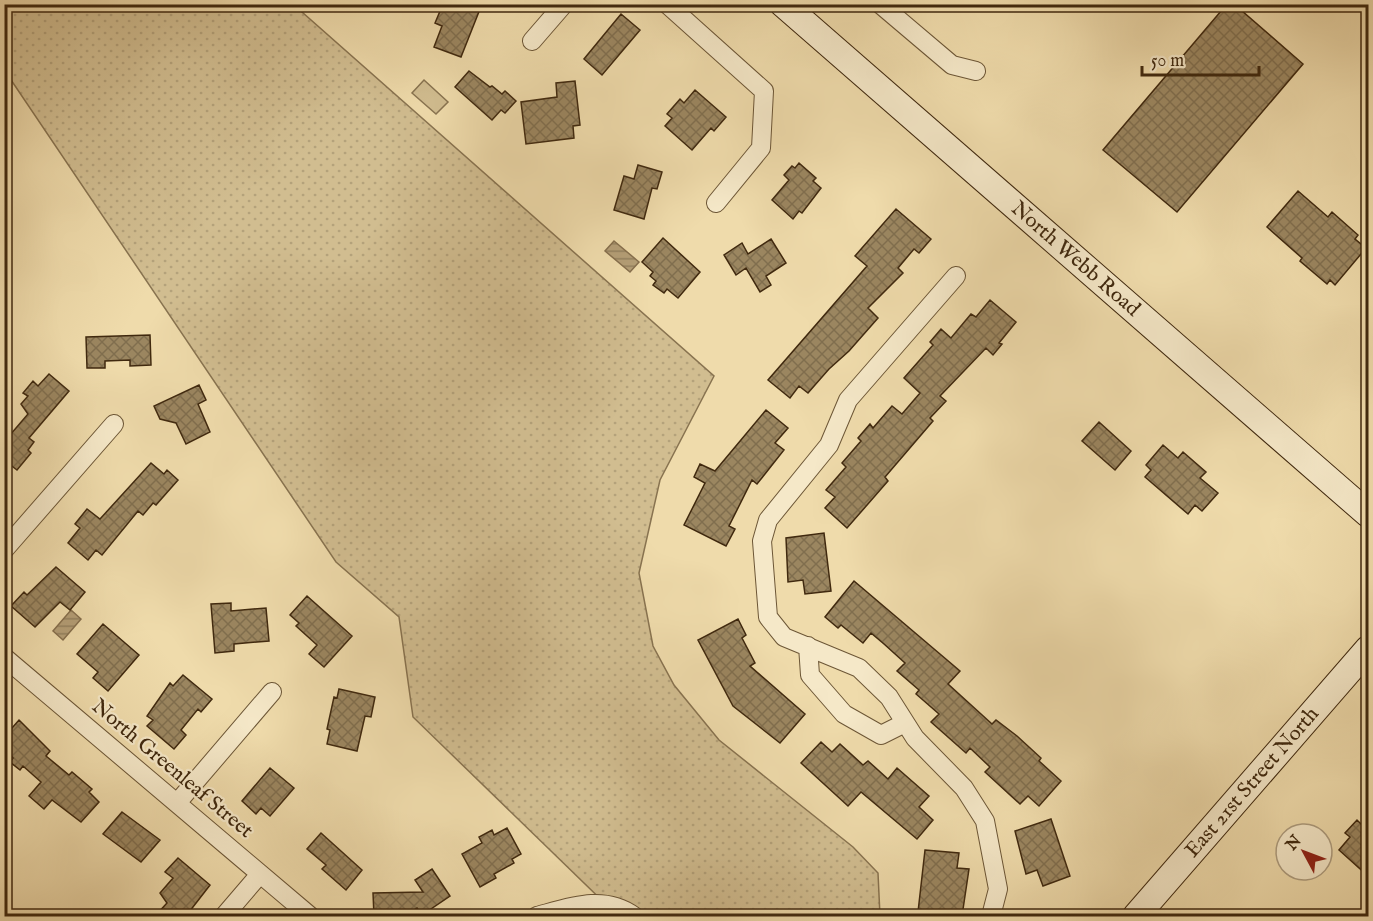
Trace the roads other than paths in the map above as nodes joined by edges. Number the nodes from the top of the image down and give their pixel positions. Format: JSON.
{"nodes":[{"id":1,"x":564,"y":4,"type":"edge"},
{"id":2,"x":667,"y":4,"type":"edge"},
{"id":3,"x":783,"y":4,"type":"edge"},
{"id":4,"x":880,"y":4,"type":"edge"},
{"id":5,"x":532,"y":41,"type":"dead end"},
{"id":6,"x":976,"y":71,"type":"dead end"},
{"id":7,"x":716,"y":203,"type":"dead end"},
{"id":8,"x":956,"y":276,"type":"dead end"},
{"id":9,"x":114,"y":424,"type":"dead end"},
{"id":10,"x":1368,"y":514,"type":"edge"},
{"id":11,"x":4,"y":550,"type":"edge"},
{"id":12,"x":808,"y":646,"type":"junction"},
{"id":13,"x":1368,"y":649,"type":"edge"},
{"id":14,"x":4,"y":657,"type":"edge"},
{"id":15,"x":272,"y":692,"type":"dead end"},
{"id":16,"x":905,"y":723,"type":"junction"},
{"id":17,"x":177,"y":803,"type":"junction"},
{"id":18,"x":260,"y":874,"type":"junction"},
{"id":19,"x":224,"y":916,"type":"edge"},
{"id":20,"x":310,"y":916,"type":"edge"},
{"id":21,"x":537,"y":916,"type":"edge"},
{"id":22,"x":634,"y":916,"type":"edge"},
{"id":23,"x":991,"y":916,"type":"edge"},
{"id":24,"x":1136,"y":916,"type":"edge"}],
"edges":[{"from":1,"to":5,"type":"street"},
{"from":2,"to":7,"type":"street"},
{"from":3,"to":10,"type":"main road","name":"North Webb Road"},
{"from":4,"to":6,"type":"street"},
{"from":8,"to":12,"type":"street"},
{"from":9,"to":11,"type":"street"},
{"from":12,"to":16,"type":"street"},
{"from":12,"to":16,"type":"street"},
{"from":13,"to":24,"type":"main road","name":"East 21st Street North"},
{"from":14,"to":17,"type":"street","name":"North Greenleaf Street"},
{"from":15,"to":17,"type":"street"},
{"from":16,"to":23,"type":"street"},
{"from":17,"to":18,"type":"street","name":"North Greenleaf Street"},
{"from":18,"to":19,"type":"street"},
{"from":18,"to":20,"type":"street","name":"North Greenleaf Street"},
{"from":21,"to":22,"type":"street"}]}
